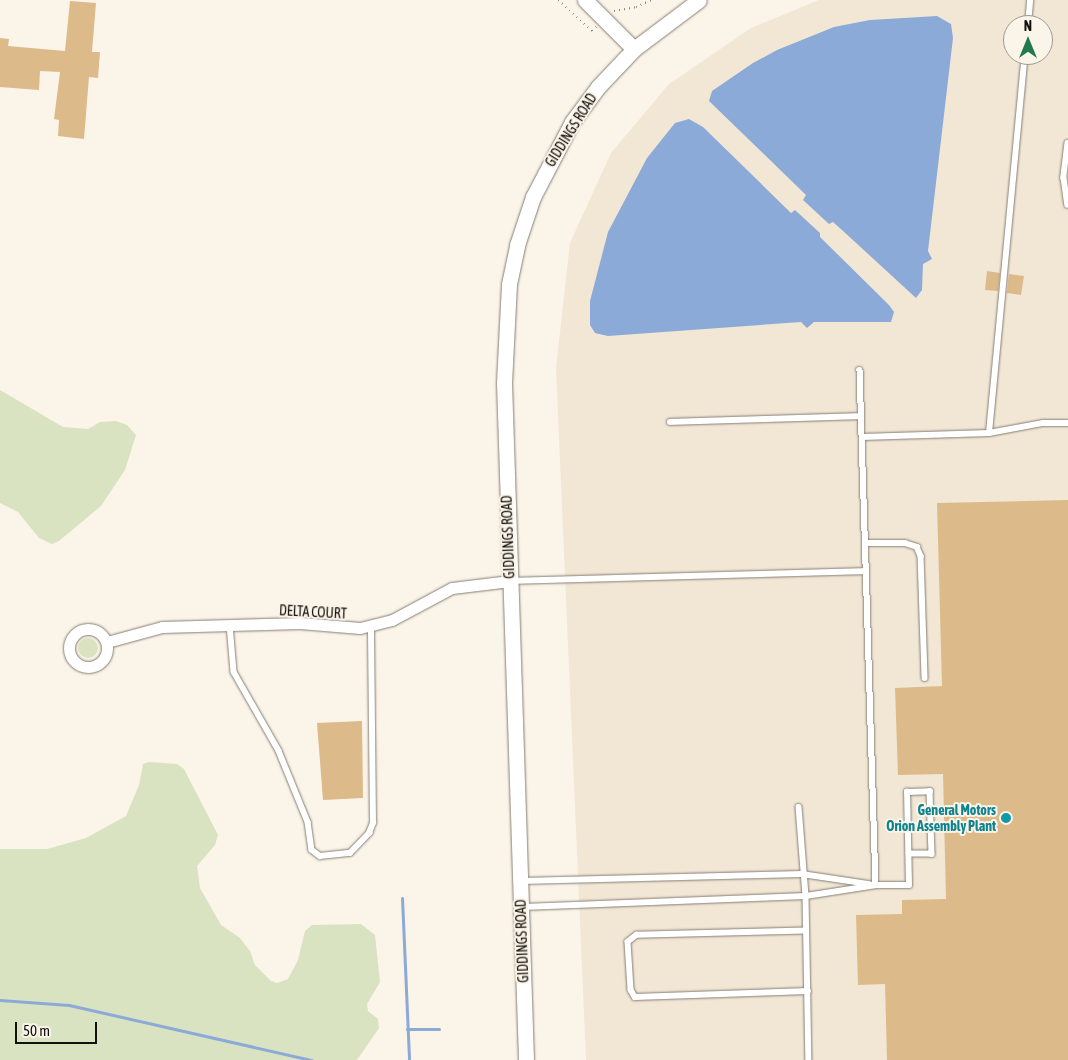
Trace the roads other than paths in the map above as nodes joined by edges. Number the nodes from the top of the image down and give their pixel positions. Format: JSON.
{"nodes":[{"id":1,"x":585,"y":0,"type":"edge"},
{"id":2,"x":699,"y":0,"type":"edge"},
{"id":3,"x":1030,"y":0,"type":"edge"},
{"id":4,"x":1029,"y":15,"type":"edge"},
{"id":5,"x":634,"y":49,"type":"junction"},
{"id":6,"x":1024,"y":65,"type":"edge"},
{"id":7,"x":1068,"y":143,"type":"edge"},
{"id":8,"x":1068,"y":205,"type":"edge"},
{"id":9,"x":860,"y":370,"type":"dead end"},
{"id":10,"x":861,"y":416,"type":"junction"},
{"id":11,"x":670,"y":422,"type":"dead end"},
{"id":12,"x":1068,"y":423,"type":"edge"},
{"id":13,"x":989,"y":433,"type":"junction"},
{"id":14,"x":862,"y":437,"type":"junction"},
{"id":15,"x":865,"y":543,"type":"junction"},
{"id":16,"x":866,"y":572,"type":"junction"},
{"id":17,"x":510,"y":581,"type":"junction"},
{"id":18,"x":230,"y":625,"type":"junction"},
{"id":19,"x":371,"y":627,"type":"junction"},
{"id":20,"x":107,"y":642,"type":"dead end"},
{"id":21,"x":925,"y":678,"type":"dead end"},
{"id":22,"x":799,"y":807,"type":"dead end"},
{"id":23,"x":909,"y":854,"type":"junction"},
{"id":24,"x":802,"y":874,"type":"junction"},
{"id":25,"x":520,"y":881,"type":"junction"},
{"id":26,"x":876,"y":886,"type":"junction"},
{"id":27,"x":806,"y":896,"type":"junction"},
{"id":28,"x":521,"y":907,"type":"junction"},
{"id":29,"x":806,"y":931,"type":"junction"},
{"id":30,"x":808,"y":991,"type":"junction"},
{"id":31,"x":526,"y":1060,"type":"edge"},
{"id":32,"x":810,"y":1060,"type":"edge"}],
"edges":[{"from":1,"to":5,"type":"main road"},
{"from":2,"to":5,"type":"main road","name":"GIDDINGS ROAD"},
{"from":3,"to":4,"type":"lane"},
{"from":5,"to":17,"type":"main road","name":"GIDDINGS ROAD"},
{"from":6,"to":13,"type":"lane"},
{"from":7,"to":8,"type":"lane"},
{"from":9,"to":10,"type":"lane"},
{"from":10,"to":11,"type":"lane"},
{"from":10,"to":14,"type":"lane"},
{"from":12,"to":13,"type":"lane"},
{"from":13,"to":14,"type":"lane"},
{"from":14,"to":15,"type":"lane"},
{"from":15,"to":16,"type":"lane"},
{"from":15,"to":21,"type":"lane"},
{"from":16,"to":17,"type":"lane"},
{"from":16,"to":26,"type":"lane"},
{"from":17,"to":19,"type":"street","name":"DELTA COURT"},
{"from":17,"to":25,"type":"main road","name":"GIDDINGS ROAD"},
{"from":18,"to":19,"type":"street","name":"DELTA COURT"},
{"from":18,"to":19,"type":"lane"},
{"from":18,"to":20,"type":"street","name":"DELTA COURT"},
{"from":22,"to":24,"type":"lane"},
{"from":23,"to":23,"type":"lane"},
{"from":23,"to":26,"type":"lane"},
{"from":24,"to":25,"type":"lane"},
{"from":24,"to":26,"type":"lane"},
{"from":24,"to":27,"type":"lane"},
{"from":25,"to":28,"type":"main road","name":"GIDDINGS ROAD"},
{"from":26,"to":27,"type":"lane"},
{"from":27,"to":28,"type":"lane"},
{"from":27,"to":29,"type":"lane"},
{"from":28,"to":31,"type":"main road","name":"GIDDINGS ROAD"},
{"from":29,"to":30,"type":"lane"},
{"from":29,"to":30,"type":"lane"},
{"from":30,"to":32,"type":"lane"}]}
